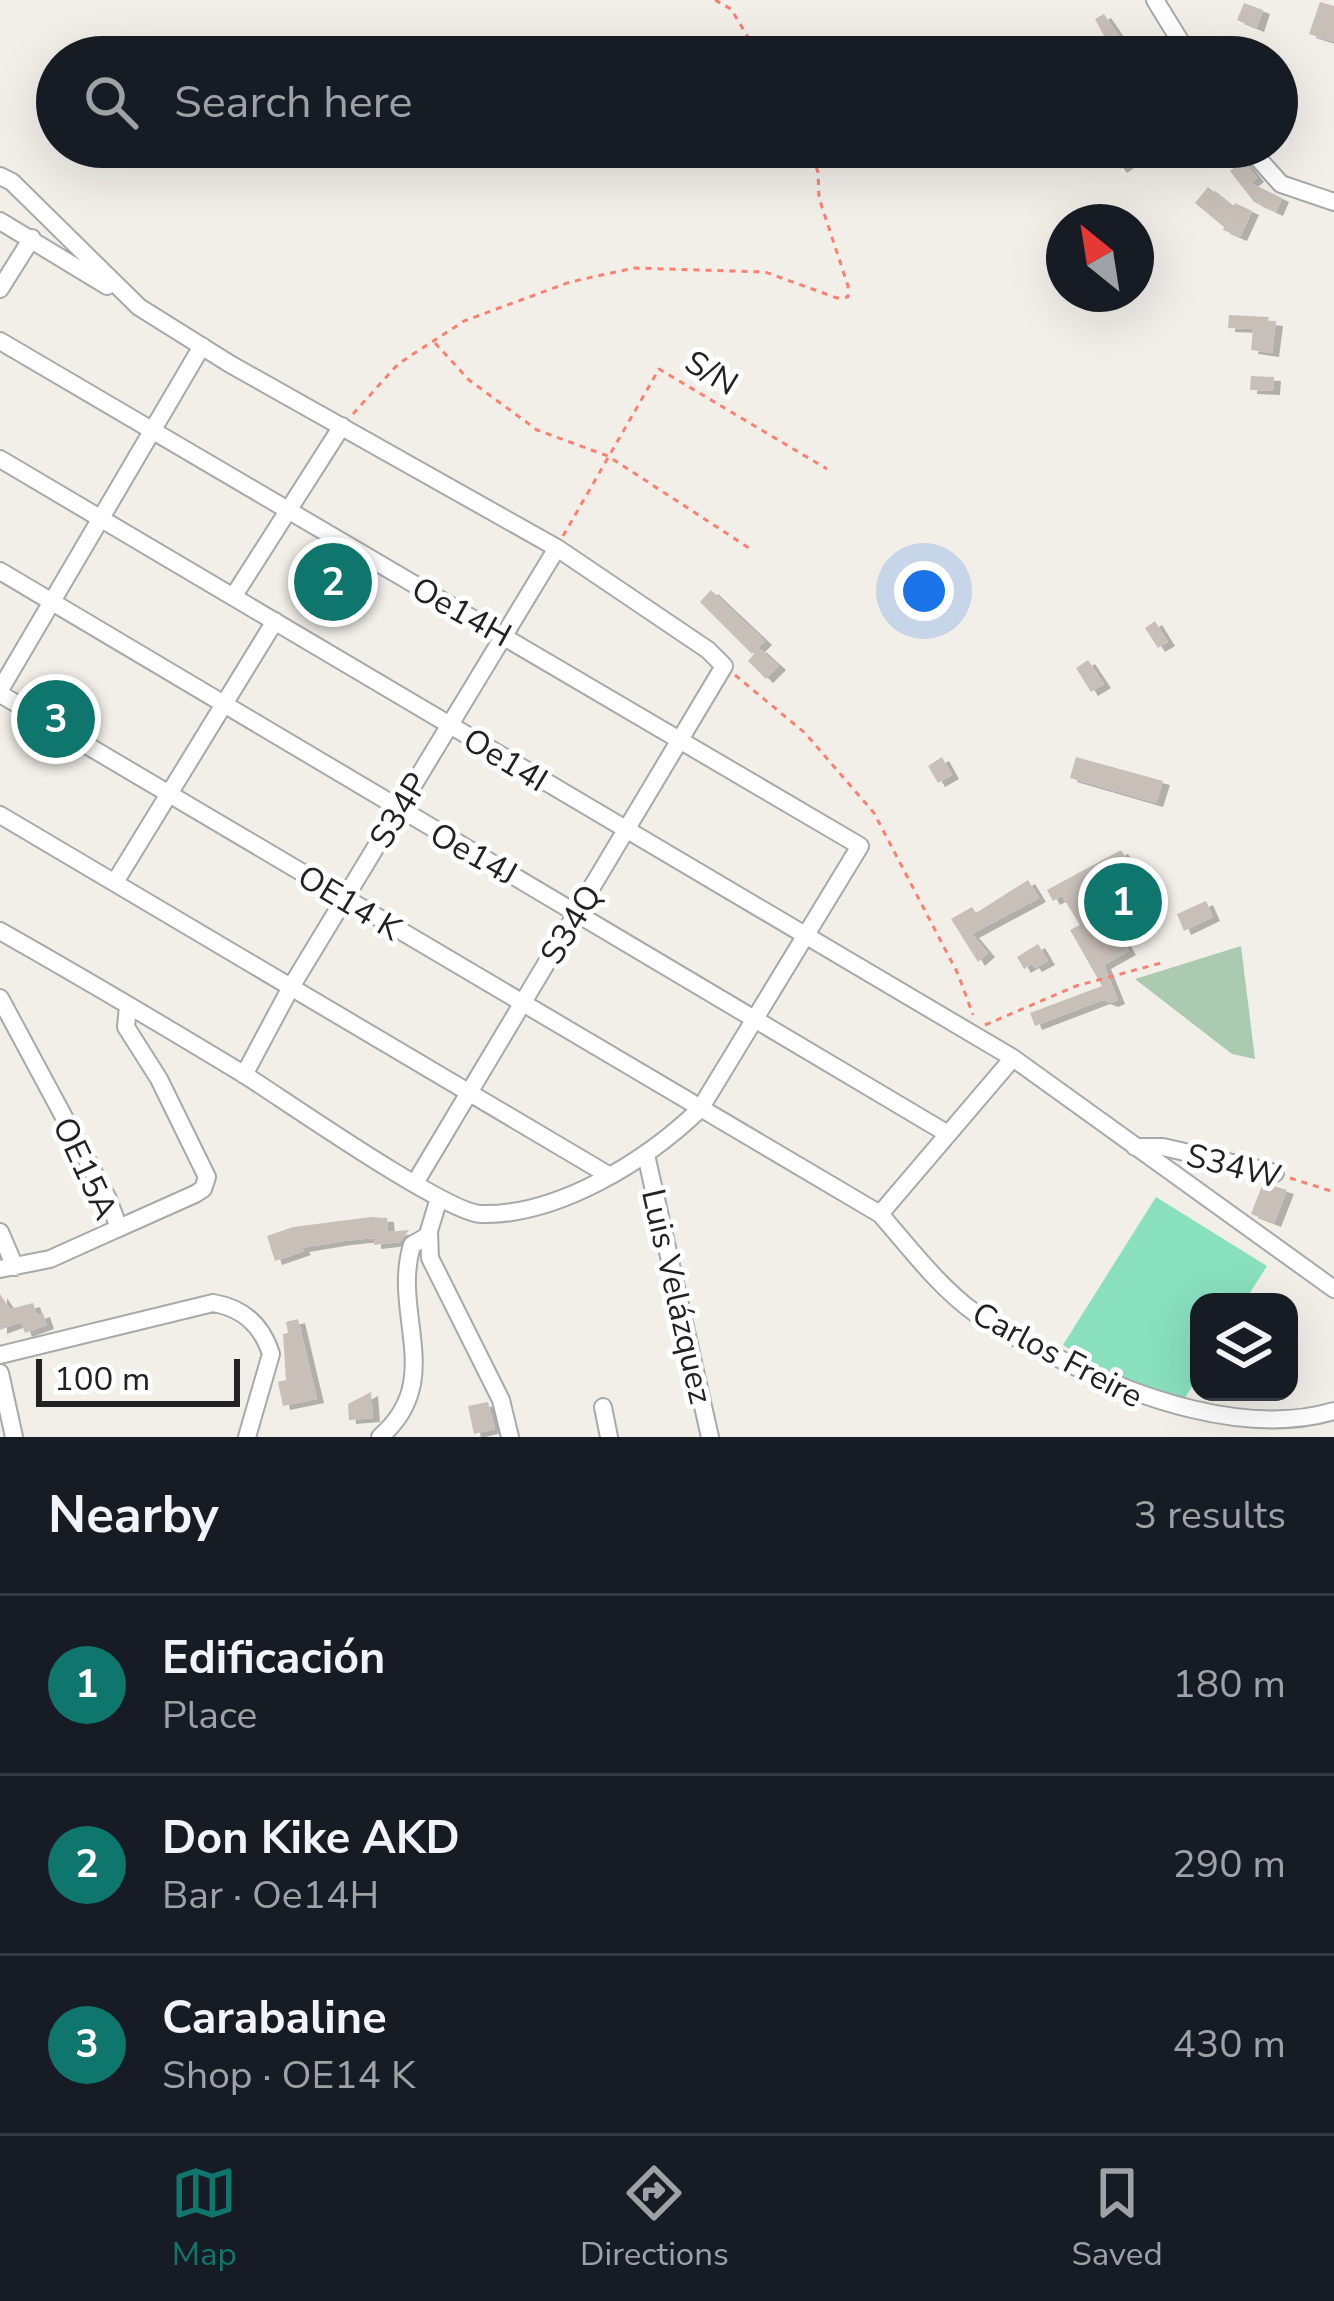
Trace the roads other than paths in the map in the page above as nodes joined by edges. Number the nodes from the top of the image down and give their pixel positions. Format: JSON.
{"nodes":[{"id":1,"x":1155,"y":0,"type":"edge"},
{"id":2,"x":1177,"y":36,"type":"edge"},
{"id":3,"x":1267,"y":168,"type":"edge"},
{"id":4,"x":0,"y":176,"type":"edge"},
{"id":5,"x":1334,"y":202,"type":"edge"},
{"id":6,"x":0,"y":221,"type":"edge"},
{"id":7,"x":32,"y":238,"type":"junction"},
{"id":8,"x":0,"y":289,"type":"edge"},
{"id":9,"x":139,"y":307,"type":"junction"},
{"id":10,"x":0,"y":341,"type":"edge"},
{"id":11,"x":202,"y":346,"type":"junction"},
{"id":12,"x":342,"y":426,"type":"junction"},
{"id":13,"x":153,"y":434,"type":"junction"},
{"id":14,"x":0,"y":459,"type":"edge"},
{"id":15,"x":286,"y":513,"type":"junction"},
{"id":16,"x":101,"y":519,"type":"junction"},
{"id":17,"x":557,"y":548,"type":"junction"},
{"id":18,"x":0,"y":571,"type":"edge"},
{"id":19,"x":233,"y":597,"type":"junction"},
{"id":20,"x":52,"y":601,"type":"junction"},
{"id":21,"x":275,"y":621,"type":"junction"},
{"id":22,"x":503,"y":634,"type":"junction"},
{"id":23,"x":0,"y":692,"type":"edge"},
{"id":24,"x":223,"y":704,"type":"junction"},
{"id":25,"x":448,"y":724,"type":"junction"},
{"id":26,"x":680,"y":739,"type":"junction"},
{"id":27,"x":168,"y":794,"type":"junction"},
{"id":28,"x":399,"y":811,"type":"junction"},
{"id":29,"x":0,"y":814,"type":"edge"},
{"id":30,"x":626,"y":830,"type":"junction"},
{"id":31,"x":115,"y":882,"type":"junction"},
{"id":32,"x":345,"y":899,"type":"junction"},
{"id":33,"x":578,"y":911,"type":"junction"},
{"id":34,"x":0,"y":932,"type":"edge"},
{"id":35,"x":806,"y":936,"type":"junction"},
{"id":36,"x":290,"y":987,"type":"junction"},
{"id":37,"x":0,"y":998,"type":"edge"},
{"id":38,"x":522,"y":1004,"type":"junction"},
{"id":39,"x":128,"y":1006,"type":"junction"},
{"id":40,"x":754,"y":1019,"type":"junction"},
{"id":41,"x":1013,"y":1058,"type":"junction"},
{"id":42,"x":244,"y":1075,"type":"junction"},
{"id":43,"x":470,"y":1092,"type":"junction"},
{"id":44,"x":700,"y":1109,"type":"junction"},
{"id":45,"x":948,"y":1134,"type":"junction"},
{"id":46,"x":1132,"y":1147,"type":"junction"},
{"id":47,"x":646,"y":1155,"type":"junction"},
{"id":48,"x":1275,"y":1173,"type":"road end"},
{"id":49,"x":610,"y":1176,"type":"junction"},
{"id":50,"x":416,"y":1183,"type":"junction"},
{"id":51,"x":439,"y":1198,"type":"junction"},
{"id":52,"x":880,"y":1214,"type":"junction"},
{"id":53,"x":119,"y":1228,"type":"junction"},
{"id":54,"x":0,"y":1232,"type":"edge"},
{"id":55,"x":429,"y":1235,"type":"junction"},
{"id":56,"x":7,"y":1268,"type":"edge"},
{"id":57,"x":1334,"y":1289,"type":"edge"},
{"id":58,"x":0,"y":1355,"type":"edge"},
{"id":59,"x":0,"y":1373,"type":"edge"},
{"id":60,"x":603,"y":1407,"type":"dead end"},
{"id":61,"x":1334,"y":1411,"type":"edge"},
{"id":62,"x":1209,"y":1422,"type":"junction"},
{"id":63,"x":1287,"y":1433,"type":"edge"},
{"id":64,"x":14,"y":1437,"type":"edge"},
{"id":65,"x":247,"y":1437,"type":"edge"},
{"id":66,"x":380,"y":1437,"type":"edge"},
{"id":67,"x":510,"y":1437,"type":"edge"},
{"id":68,"x":609,"y":1437,"type":"edge"},
{"id":69,"x":710,"y":1437,"type":"edge"},
{"id":70,"x":1197,"y":1437,"type":"edge"}],
"edges":[{"from":1,"to":2,"type":"street"},
{"from":3,"to":5,"type":"street"},
{"from":4,"to":9,"type":"street"},
{"from":6,"to":7,"type":"street"},
{"from":7,"to":8,"type":"street"},
{"from":7,"to":9,"type":"street"},
{"from":9,"to":11,"type":"street"},
{"from":10,"to":13,"type":"street","name":"Oe14H"},
{"from":11,"to":12,"type":"street"},
{"from":11,"to":13,"type":"street"},
{"from":12,"to":15,"type":"street"},
{"from":12,"to":17,"type":"street"},
{"from":13,"to":15,"type":"street","name":"Oe14H"},
{"from":13,"to":16,"type":"street"},
{"from":14,"to":16,"type":"street","name":"Oe14I"},
{"from":15,"to":19,"type":"street"},
{"from":15,"to":22,"type":"street","name":"Oe14H"},
{"from":16,"to":19,"type":"street","name":"Oe14I"},
{"from":16,"to":20,"type":"street"},
{"from":17,"to":22,"type":"street","name":"S34P"},
{"from":17,"to":26,"type":"street","name":"S34Q"},
{"from":18,"to":20,"type":"street","name":"Oe14J"},
{"from":19,"to":21,"type":"street","name":"Oe14I"},
{"from":20,"to":23,"type":"street"},
{"from":20,"to":24,"type":"street","name":"Oe14J"},
{"from":21,"to":24,"type":"street"},
{"from":21,"to":25,"type":"street","name":"Oe14I"},
{"from":22,"to":25,"type":"street","name":"S34P"},
{"from":22,"to":26,"type":"street","name":"Oe14H"},
{"from":23,"to":27,"type":"street","name":"OE14 K"},
{"from":24,"to":27,"type":"street"},
{"from":24,"to":28,"type":"street","name":"Oe14J"},
{"from":25,"to":28,"type":"street","name":"S34P"},
{"from":25,"to":30,"type":"street","name":"Oe14I"},
{"from":26,"to":30,"type":"street","name":"S34Q"},
{"from":26,"to":35,"type":"street","name":"Oe14H"},
{"from":27,"to":31,"type":"street"},
{"from":27,"to":32,"type":"street","name":"OE14 K"},
{"from":28,"to":32,"type":"street","name":"S34P"},
{"from":28,"to":33,"type":"street","name":"Oe14J"},
{"from":29,"to":31,"type":"street"},
{"from":30,"to":33,"type":"street","name":"S34Q"},
{"from":30,"to":35,"type":"street","name":"Oe14I"},
{"from":31,"to":36,"type":"street"},
{"from":32,"to":36,"type":"street","name":"S34P"},
{"from":32,"to":38,"type":"street","name":"OE14 K"},
{"from":33,"to":38,"type":"street","name":"S34Q"},
{"from":33,"to":40,"type":"street","name":"Oe14J"},
{"from":34,"to":39,"type":"street"},
{"from":35,"to":40,"type":"street"},
{"from":35,"to":41,"type":"street","name":"Oe14I"},
{"from":36,"to":42,"type":"street","name":"S34P"},
{"from":36,"to":43,"type":"street"},
{"from":37,"to":53,"type":"street","name":"OE15A"},
{"from":38,"to":43,"type":"street","name":"S34Q"},
{"from":38,"to":44,"type":"street","name":"OE14 K"},
{"from":39,"to":42,"type":"street"},
{"from":39,"to":53,"type":"street"},
{"from":40,"to":44,"type":"street"},
{"from":40,"to":45,"type":"street","name":"Oe14J"},
{"from":41,"to":45,"type":"street"},
{"from":41,"to":46,"type":"street","name":"Oe14I"},
{"from":42,"to":50,"type":"street"},
{"from":43,"to":49,"type":"street"},
{"from":43,"to":50,"type":"street","name":"S34Q"},
{"from":44,"to":47,"type":"street"},
{"from":44,"to":52,"type":"street","name":"Carlos Freire"},
{"from":45,"to":52,"type":"street"},
{"from":46,"to":48,"type":"street","name":"S34W"},
{"from":46,"to":57,"type":"street","name":"Oe14I"},
{"from":47,"to":49,"type":"street"},
{"from":47,"to":69,"type":"street","name":"Luis Velázquez"},
{"from":49,"to":51,"type":"street"},
{"from":50,"to":51,"type":"street"},
{"from":51,"to":55,"type":"street"},
{"from":52,"to":62,"type":"street","name":"Carlos Freire"},
{"from":53,"to":56,"type":"street","name":"OE15A"},
{"from":54,"to":56,"type":"street"},
{"from":55,"to":66,"type":"street"},
{"from":55,"to":67,"type":"street"},
{"from":58,"to":65,"type":"street"},
{"from":59,"to":64,"type":"street"},
{"from":60,"to":68,"type":"street"},
{"from":61,"to":63,"type":"street","name":"Carlos Freire"},
{"from":62,"to":63,"type":"street","name":"Carlos Freire"},
{"from":62,"to":70,"type":"street"}]}
